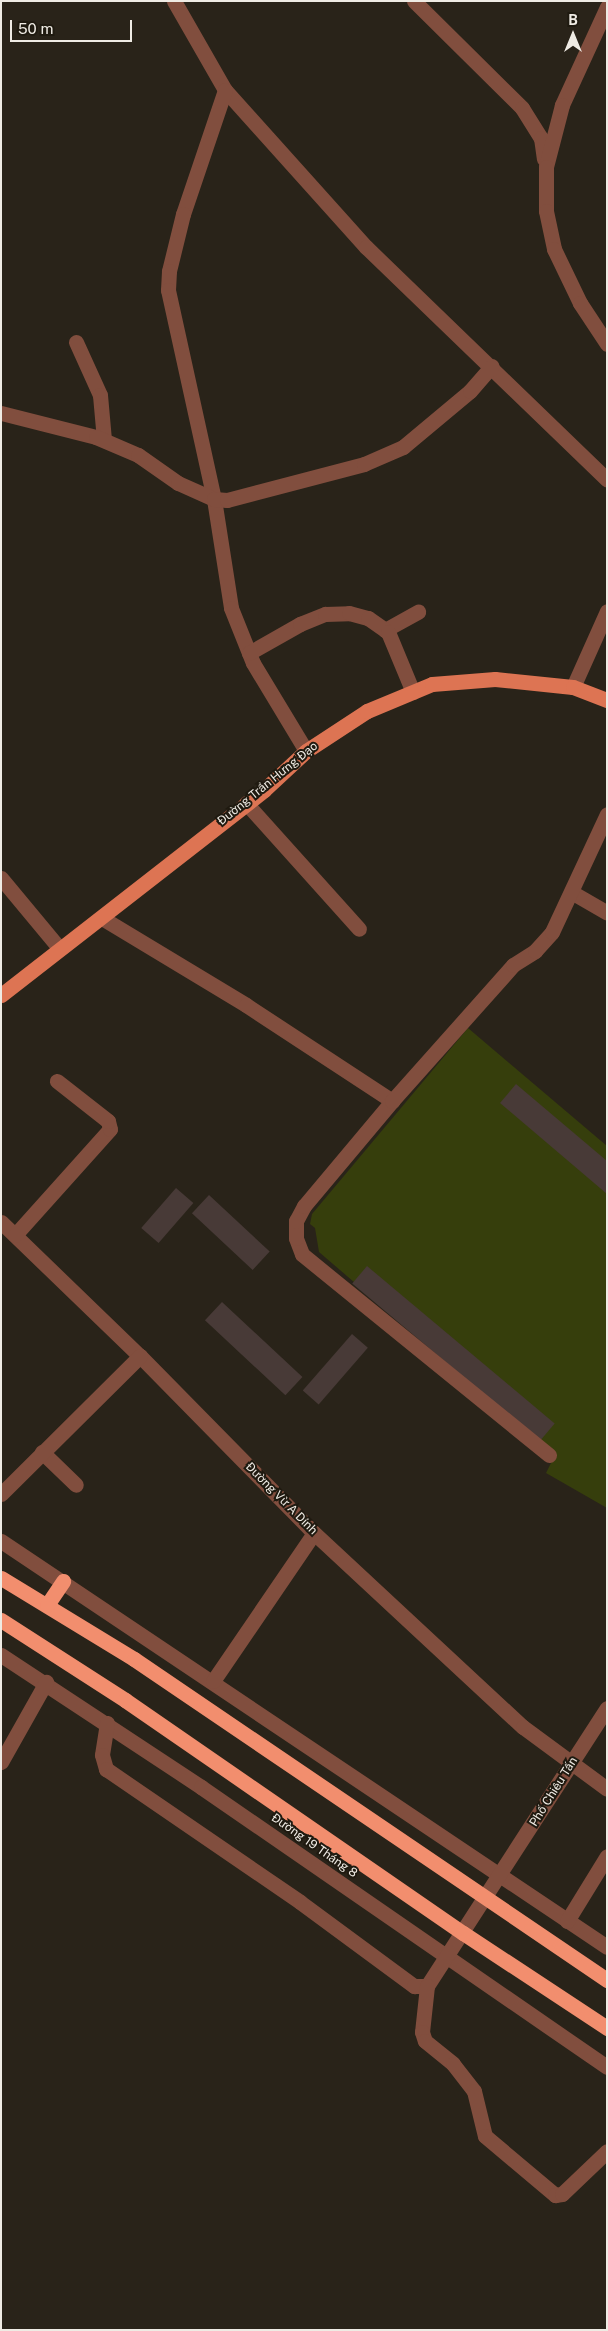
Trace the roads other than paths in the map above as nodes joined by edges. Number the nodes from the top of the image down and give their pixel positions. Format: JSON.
{"nodes":[{"id":1,"x":174,"y":1,"type":"edge"},
{"id":2,"x":414,"y":1,"type":"edge"},
{"id":3,"x":607,"y":6,"type":"edge"},
{"id":4,"x":225,"y":90,"type":"junction"},
{"id":5,"x":546,"y":167,"type":"junction"},
{"id":6,"x":76,"y":342,"type":"dead end"},
{"id":7,"x":607,"y":344,"type":"edge"},
{"id":8,"x":492,"y":366,"type":"junction"},
{"id":9,"x":1,"y":413,"type":"edge"},
{"id":10,"x":104,"y":440,"type":"junction"},
{"id":11,"x":607,"y":480,"type":"edge"},
{"id":12,"x":214,"y":500,"type":"junction"},
{"id":13,"x":607,"y":611,"type":"edge"},
{"id":14,"x":418,"y":612,"type":"dead end"},
{"id":15,"x":385,"y":630,"type":"junction"},
{"id":16,"x":249,"y":653,"type":"junction"},
{"id":17,"x":573,"y":687,"type":"junction"},
{"id":18,"x":413,"y":692,"type":"junction"},
{"id":19,"x":607,"y":700,"type":"edge"},
{"id":20,"x":306,"y":751,"type":"junction"},
{"id":21,"x":246,"y":803,"type":"junction"},
{"id":22,"x":607,"y":814,"type":"edge"},
{"id":23,"x":1,"y":878,"type":"edge"},
{"id":24,"x":573,"y":892,"type":"junction"},
{"id":25,"x":607,"y":913,"type":"edge"},
{"id":26,"x":102,"y":918,"type":"junction"},
{"id":27,"x":359,"y":929,"type":"dead end"},
{"id":28,"x":60,"y":949,"type":"junction"},
{"id":29,"x":1,"y":995,"type":"edge"},
{"id":30,"x":58,"y":1081,"type":"dead end"},
{"id":31,"x":392,"y":1101,"type":"junction"},
{"id":32,"x":1,"y":1222,"type":"edge"},
{"id":33,"x":15,"y":1235,"type":"junction"},
{"id":34,"x":140,"y":1356,"type":"junction"},
{"id":35,"x":42,"y":1452,"type":"junction"},
{"id":36,"x":549,"y":1456,"type":"dead end"},
{"id":37,"x":76,"y":1485,"type":"dead end"},
{"id":38,"x":1,"y":1494,"type":"edge"},
{"id":39,"x":314,"y":1533,"type":"junction"},
{"id":40,"x":1,"y":1540,"type":"edge"},
{"id":41,"x":1,"y":1578,"type":"edge"},
{"id":42,"x":63,"y":1582,"type":"junction"},
{"id":43,"x":47,"y":1605,"type":"junction"},
{"id":44,"x":1,"y":1620,"type":"edge"},
{"id":45,"x":1,"y":1655,"type":"edge"},
{"id":46,"x":213,"y":1681,"type":"junction"},
{"id":47,"x":46,"y":1682,"type":"junction"},
{"id":48,"x":607,"y":1708,"type":"edge"},
{"id":49,"x":107,"y":1723,"type":"junction"},
{"id":50,"x":1,"y":1762,"type":"edge"},
{"id":51,"x":572,"y":1765,"type":"junction"},
{"id":52,"x":607,"y":1789,"type":"edge"},
{"id":53,"x":607,"y":1856,"type":"edge"},
{"id":54,"x":501,"y":1876,"type":"junction"},
{"id":55,"x":486,"y":1899,"type":"junction"},
{"id":56,"x":567,"y":1921,"type":"junction"},
{"id":57,"x":463,"y":1933,"type":"junction"},
{"id":58,"x":607,"y":1947,"type":"edge"},
{"id":59,"x":447,"y":1957,"type":"junction"},
{"id":60,"x":607,"y":1980,"type":"edge"},
{"id":61,"x":426,"y":1986,"type":"junction"},
{"id":62,"x":607,"y":2028,"type":"edge"},
{"id":63,"x":607,"y":2066,"type":"edge"},
{"id":64,"x":607,"y":2151,"type":"edge"}],
"edges":[{"from":1,"to":4,"type":"street"},
{"from":2,"to":5,"type":"street"},
{"from":3,"to":5,"type":"street"},
{"from":4,"to":8,"type":"street"},
{"from":4,"to":12,"type":"street"},
{"from":5,"to":7,"type":"street"},
{"from":6,"to":10,"type":"street"},
{"from":8,"to":11,"type":"street"},
{"from":8,"to":12,"type":"street"},
{"from":9,"to":10,"type":"street"},
{"from":10,"to":12,"type":"street"},
{"from":12,"to":16,"type":"street"},
{"from":13,"to":17,"type":"street"},
{"from":14,"to":15,"type":"street"},
{"from":15,"to":16,"type":"street"},
{"from":15,"to":18,"type":"street"},
{"from":16,"to":20,"type":"street"},
{"from":17,"to":18,"type":"main road","name":"Đường Trần Hưng Đạo"},
{"from":17,"to":19,"type":"main road","name":"Đường Trần Hưng Đạo"},
{"from":18,"to":20,"type":"main road","name":"Đường Trần Hưng Đạo"},
{"from":20,"to":21,"type":"main road","name":"Đường Trần Hưng Đạo"},
{"from":21,"to":26,"type":"main road","name":"Đường Trần Hưng Đạo"},
{"from":21,"to":27,"type":"street"},
{"from":22,"to":24,"type":"street"},
{"from":23,"to":28,"type":"street"},
{"from":24,"to":25,"type":"street"},
{"from":24,"to":31,"type":"street"},
{"from":26,"to":28,"type":"main road","name":"Đường Trần Hưng Đạo"},
{"from":26,"to":31,"type":"street"},
{"from":28,"to":29,"type":"main road","name":"Đường Trần Hưng Đạo"},
{"from":30,"to":33,"type":"street"},
{"from":31,"to":36,"type":"street"},
{"from":32,"to":33,"type":"street","name":"Đường Vừ A Dính"},
{"from":33,"to":34,"type":"street","name":"Đường Vừ A Dính"},
{"from":34,"to":35,"type":"street"},
{"from":34,"to":39,"type":"street","name":"Đường Vừ A Dính"},
{"from":35,"to":37,"type":"street"},
{"from":35,"to":38,"type":"street"},
{"from":39,"to":46,"type":"street"},
{"from":39,"to":51,"type":"street","name":"Đường Vừ A Dính"},
{"from":40,"to":42,"type":"street"},
{"from":41,"to":43,"type":"highway"},
{"from":42,"to":43,"type":"highway"},
{"from":42,"to":46,"type":"street"},
{"from":43,"to":55,"type":"highway"},
{"from":44,"to":57,"type":"highway","name":"Đường 19 Tháng 8"},
{"from":45,"to":47,"type":"street","name":"Đường 19 Tháng 8"},
{"from":46,"to":54,"type":"street"},
{"from":47,"to":49,"type":"street","name":"Đường 19 Tháng 8"},
{"from":47,"to":50,"type":"street"},
{"from":48,"to":51,"type":"street","name":"Phố Chiêu Tấn"},
{"from":49,"to":59,"type":"street","name":"Đường 19 Tháng 8"},
{"from":49,"to":61,"type":"street"},
{"from":51,"to":52,"type":"street","name":"Đường Vừ A Dính"},
{"from":51,"to":54,"type":"street","name":"Phố Chiêu Tấn"},
{"from":53,"to":56,"type":"street"},
{"from":54,"to":55,"type":"street","name":"Phố Chiêu Tấn"},
{"from":54,"to":56,"type":"street"},
{"from":55,"to":57,"type":"street","name":"Phố Chiêu Tấn"},
{"from":55,"to":60,"type":"highway"},
{"from":56,"to":58,"type":"street"},
{"from":57,"to":59,"type":"street","name":"Phố Chiêu Tấn"},
{"from":57,"to":62,"type":"highway","name":"Đường 19 Tháng 8"},
{"from":59,"to":61,"type":"street","name":"Phố Chiêu Tấn"},
{"from":59,"to":63,"type":"street","name":"Đường 19 Tháng 8"},
{"from":61,"to":64,"type":"street"}]}
